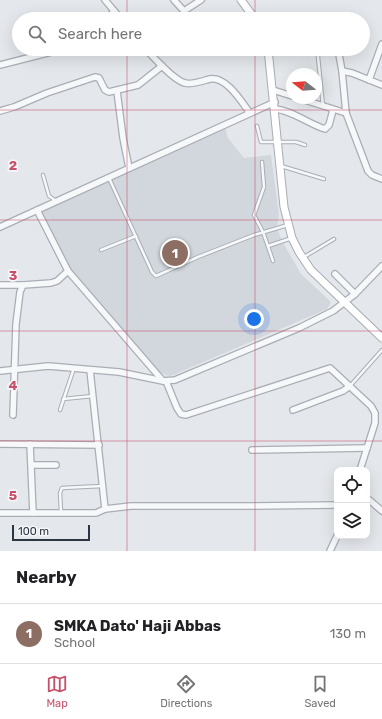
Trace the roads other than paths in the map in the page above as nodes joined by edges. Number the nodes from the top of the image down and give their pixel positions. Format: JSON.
{"nodes":[{"id":1,"x":105,"y":0,"type":"edge"},
{"id":2,"x":174,"y":0,"type":"edge"},
{"id":3,"x":201,"y":0,"type":"edge"},
{"id":4,"x":241,"y":0,"type":"edge"},
{"id":5,"x":114,"y":11,"type":"edge"},
{"id":6,"x":250,"y":12,"type":"edge"},
{"id":7,"x":382,"y":44,"type":"edge"},
{"id":8,"x":35,"y":56,"type":"edge"},
{"id":9,"x":153,"y":56,"type":"edge"},
{"id":10,"x":269,"y":56,"type":"edge"},
{"id":11,"x":318,"y":56,"type":"edge"},
{"id":12,"x":339,"y":56,"type":"edge"},
{"id":13,"x":0,"y":65,"type":"edge"},
{"id":14,"x":162,"y":66,"type":"junction"},
{"id":15,"x":342,"y":71,"type":"junction"},
{"id":16,"x":369,"y":80,"type":"junction"},
{"id":17,"x":382,"y":85,"type":"edge"},
{"id":18,"x":273,"y":90,"type":"junction"},
{"id":19,"x":117,"y":91,"type":"junction"},
{"id":20,"x":286,"y":94,"type":"edge"},
{"id":21,"x":317,"y":104,"type":"edge"},
{"id":22,"x":275,"y":106,"type":"junction"},
{"id":23,"x":323,"y":106,"type":"junction"},
{"id":24,"x":0,"y":110,"type":"edge"},
{"id":25,"x":333,"y":110,"type":"junction"},
{"id":26,"x":250,"y":113,"type":"junction"},
{"id":27,"x":346,"y":113,"type":"junction"},
{"id":28,"x":257,"y":126,"type":"dead end"},
{"id":29,"x":278,"y":141,"type":"junction"},
{"id":30,"x":305,"y":145,"type":"dead end"},
{"id":31,"x":262,"y":162,"type":"dead end"},
{"id":32,"x":280,"y":166,"type":"junction"},
{"id":33,"x":130,"y":168,"type":"junction"},
{"id":34,"x":43,"y":175,"type":"dead end"},
{"id":35,"x":109,"y":178,"type":"junction"},
{"id":36,"x":382,"y":178,"type":"edge"},
{"id":37,"x":324,"y":179,"type":"dead end"},
{"id":38,"x":49,"y":196,"type":"junction"},
{"id":39,"x":57,"y":201,"type":"junction"},
{"id":40,"x":47,"y":206,"type":"junction"},
{"id":41,"x":37,"y":210,"type":"junction"},
{"id":42,"x":288,"y":225,"type":"junction"},
{"id":43,"x":0,"y":227,"type":"edge"},
{"id":44,"x":263,"y":232,"type":"junction"},
{"id":45,"x":136,"y":236,"type":"junction"},
{"id":46,"x":292,"y":238,"type":"junction"},
{"id":47,"x":334,"y":239,"type":"dead end"},
{"id":48,"x":268,"y":246,"type":"junction"},
{"id":49,"x":101,"y":250,"type":"dead end"},
{"id":50,"x":302,"y":258,"type":"junction"},
{"id":51,"x":273,"y":261,"type":"dead end"},
{"id":52,"x":382,"y":266,"type":"edge"},
{"id":53,"x":68,"y":271,"type":"junction"},
{"id":54,"x":335,"y":274,"type":"dead end"},
{"id":55,"x":0,"y":285,"type":"edge"},
{"id":56,"x":23,"y":285,"type":"junction"},
{"id":57,"x":355,"y":294,"type":"junction"},
{"id":58,"x":344,"y":303,"type":"junction"},
{"id":59,"x":382,"y":338,"type":"edge"},
{"id":60,"x":382,"y":350,"type":"edge"},
{"id":61,"x":74,"y":368,"type":"junction"},
{"id":62,"x":15,"y":370,"type":"junction"},
{"id":63,"x":90,"y":370,"type":"junction"},
{"id":64,"x":0,"y":371,"type":"edge"},
{"id":65,"x":164,"y":381,"type":"junction"},
{"id":66,"x":350,"y":386,"type":"junction"},
{"id":67,"x":94,"y":396,"type":"junction"},
{"id":68,"x":63,"y":399,"type":"junction"},
{"id":69,"x":60,"y":410,"type":"dead end"},
{"id":70,"x":293,"y":410,"type":"dead end"},
{"id":71,"x":13,"y":415,"type":"dead end"},
{"id":72,"x":0,"y":444,"type":"edge"},
{"id":73,"x":30,"y":444,"type":"junction"},
{"id":74,"x":99,"y":445,"type":"junction"},
{"id":75,"x":367,"y":448,"type":"junction"},
{"id":76,"x":252,"y":450,"type":"dead end"},
{"id":77,"x":32,"y":465,"type":"junction"},
{"id":78,"x":56,"y":465,"type":"dead end"},
{"id":79,"x":361,"y":467,"type":"edge"},
{"id":80,"x":103,"y":486,"type":"junction"},
{"id":81,"x":370,"y":501,"type":"edge"},
{"id":82,"x":334,"y":505,"type":"edge"},
{"id":83,"x":105,"y":509,"type":"junction"},
{"id":84,"x":382,"y":511,"type":"edge"},
{"id":85,"x":0,"y":512,"type":"edge"},
{"id":86,"x":32,"y":513,"type":"junction"},
{"id":87,"x":61,"y":513,"type":"junction"},
{"id":88,"x":336,"y":539,"type":"edge"},
{"id":89,"x":330,"y":551,"type":"edge"}],
"edges":[{"from":1,"to":5,"type":"street"},
{"from":2,"to":3,"type":"street"},
{"from":4,"to":6,"type":"street"},
{"from":7,"to":16,"type":"street"},
{"from":8,"to":13,"type":"street"},
{"from":9,"to":14,"type":"street"},
{"from":10,"to":18,"type":"street"},
{"from":11,"to":23,"type":"lane"},
{"from":12,"to":15,"type":"street"},
{"from":14,"to":19,"type":"street"},
{"from":14,"to":26,"type":"street"},
{"from":15,"to":16,"type":"street"},
{"from":15,"to":27,"type":"street"},
{"from":16,"to":17,"type":"street"},
{"from":18,"to":20,"type":"street"},
{"from":18,"to":22,"type":"street"},
{"from":19,"to":24,"type":"street"},
{"from":19,"to":33,"type":"street"},
{"from":21,"to":23,"type":"street"},
{"from":22,"to":25,"type":"street"},
{"from":22,"to":26,"type":"street"},
{"from":22,"to":29,"type":"street"},
{"from":23,"to":25,"type":"street"},
{"from":25,"to":27,"type":"street"},
{"from":26,"to":33,"type":"street"},
{"from":27,"to":36,"type":"street"},
{"from":28,"to":29,"type":"lane"},
{"from":29,"to":30,"type":"lane"},
{"from":29,"to":32,"type":"street"},
{"from":31,"to":44,"type":"lane"},
{"from":32,"to":37,"type":"lane"},
{"from":32,"to":42,"type":"street"},
{"from":33,"to":35,"type":"street"},
{"from":34,"to":38,"type":"lane"},
{"from":35,"to":39,"type":"street"},
{"from":35,"to":45,"type":"lane"},
{"from":38,"to":39,"type":"lane"},
{"from":38,"to":40,"type":"lane"},
{"from":39,"to":40,"type":"street"},
{"from":40,"to":41,"type":"street"},
{"from":41,"to":43,"type":"street"},
{"from":41,"to":53,"type":"street"},
{"from":42,"to":44,"type":"lane"},
{"from":42,"to":46,"type":"street"},
{"from":44,"to":45,"type":"lane"},
{"from":44,"to":48,"type":"lane"},
{"from":45,"to":49,"type":"lane"},
{"from":46,"to":48,"type":"lane"},
{"from":46,"to":50,"type":"street"},
{"from":47,"to":50,"type":"lane"},
{"from":48,"to":51,"type":"lane"},
{"from":50,"to":58,"type":"street"},
{"from":52,"to":57,"type":"street"},
{"from":53,"to":56,"type":"street"},
{"from":53,"to":65,"type":"street"},
{"from":54,"to":57,"type":"street"},
{"from":55,"to":56,"type":"street"},
{"from":56,"to":62,"type":"street"},
{"from":57,"to":58,"type":"street"},
{"from":58,"to":59,"type":"street"},
{"from":58,"to":65,"type":"street"},
{"from":60,"to":66,"type":"lane"},
{"from":61,"to":62,"type":"street"},
{"from":61,"to":63,"type":"street"},
{"from":61,"to":68,"type":"lane"},
{"from":62,"to":64,"type":"street"},
{"from":62,"to":71,"type":"street"},
{"from":63,"to":65,"type":"street"},
{"from":63,"to":67,"type":"street"},
{"from":65,"to":66,"type":"street"},
{"from":66,"to":70,"type":"street"},
{"from":66,"to":75,"type":"street"},
{"from":67,"to":68,"type":"lane"},
{"from":67,"to":74,"type":"street"},
{"from":68,"to":69,"type":"lane"},
{"from":72,"to":73,"type":"street"},
{"from":73,"to":74,"type":"street"},
{"from":73,"to":77,"type":"street"},
{"from":74,"to":80,"type":"street"},
{"from":75,"to":76,"type":"street"},
{"from":75,"to":79,"type":"street"},
{"from":77,"to":78,"type":"street"},
{"from":77,"to":86,"type":"street"},
{"from":80,"to":83,"type":"street"},
{"from":80,"to":87,"type":"lane"},
{"from":81,"to":84,"type":"street"},
{"from":82,"to":83,"type":"street"},
{"from":83,"to":87,"type":"street"},
{"from":85,"to":86,"type":"street"},
{"from":86,"to":87,"type":"street"},
{"from":88,"to":89,"type":"street"}]}
